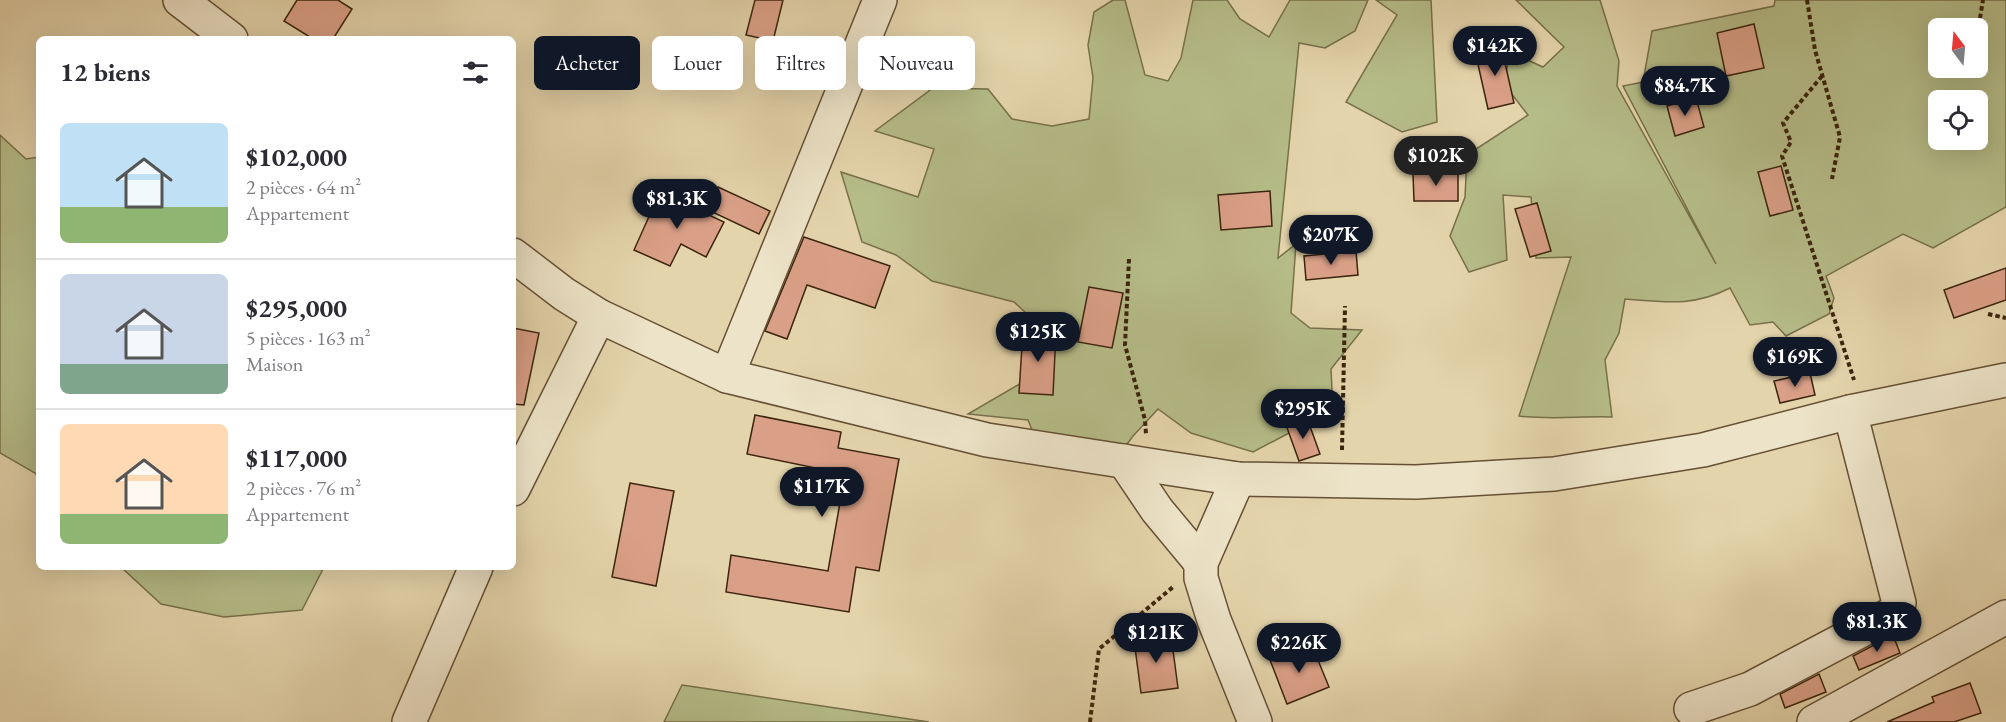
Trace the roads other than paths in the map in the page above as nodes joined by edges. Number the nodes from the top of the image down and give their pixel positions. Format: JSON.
{"nodes":[{"id":1,"x":180,"y":0,"type":"edge"},
{"id":2,"x":880,"y":0,"type":"edge"},
{"id":3,"x":227,"y":36,"type":"edge"},
{"id":4,"x":516,"y":257,"type":"edge"},
{"id":5,"x":598,"y":316,"type":"junction"},
{"id":6,"x":727,"y":376,"type":"junction"},
{"id":7,"x":2006,"y":380,"type":"edge"},
{"id":8,"x":1857,"y":410,"type":"junction"},
{"id":9,"x":1135,"y":463,"type":"junction"},
{"id":10,"x":1238,"y":479,"type":"junction"},
{"id":11,"x":516,"y":483,"type":"edge"},
{"id":12,"x":1201,"y":563,"type":"junction"},
{"id":13,"x":475,"y":570,"type":"edge"},
{"id":14,"x":2006,"y":617,"type":"edge"},
{"id":15,"x":1691,"y":709,"type":"dead end"},
{"id":16,"x":409,"y":722,"type":"edge"},
{"id":17,"x":1255,"y":722,"type":"edge"},
{"id":18,"x":1814,"y":722,"type":"edge"}],
"edges":[{"from":1,"to":3,"type":"street"},
{"from":2,"to":6,"type":"street"},
{"from":4,"to":5,"type":"street"},
{"from":5,"to":6,"type":"street"},
{"from":5,"to":11,"type":"street"},
{"from":6,"to":9,"type":"street"},
{"from":7,"to":8,"type":"street"},
{"from":8,"to":10,"type":"street"},
{"from":8,"to":15,"type":"street"},
{"from":9,"to":10,"type":"street"},
{"from":9,"to":12,"type":"street"},
{"from":10,"to":12,"type":"street"},
{"from":12,"to":17,"type":"street"},
{"from":13,"to":16,"type":"street"},
{"from":14,"to":18,"type":"street"}]}
